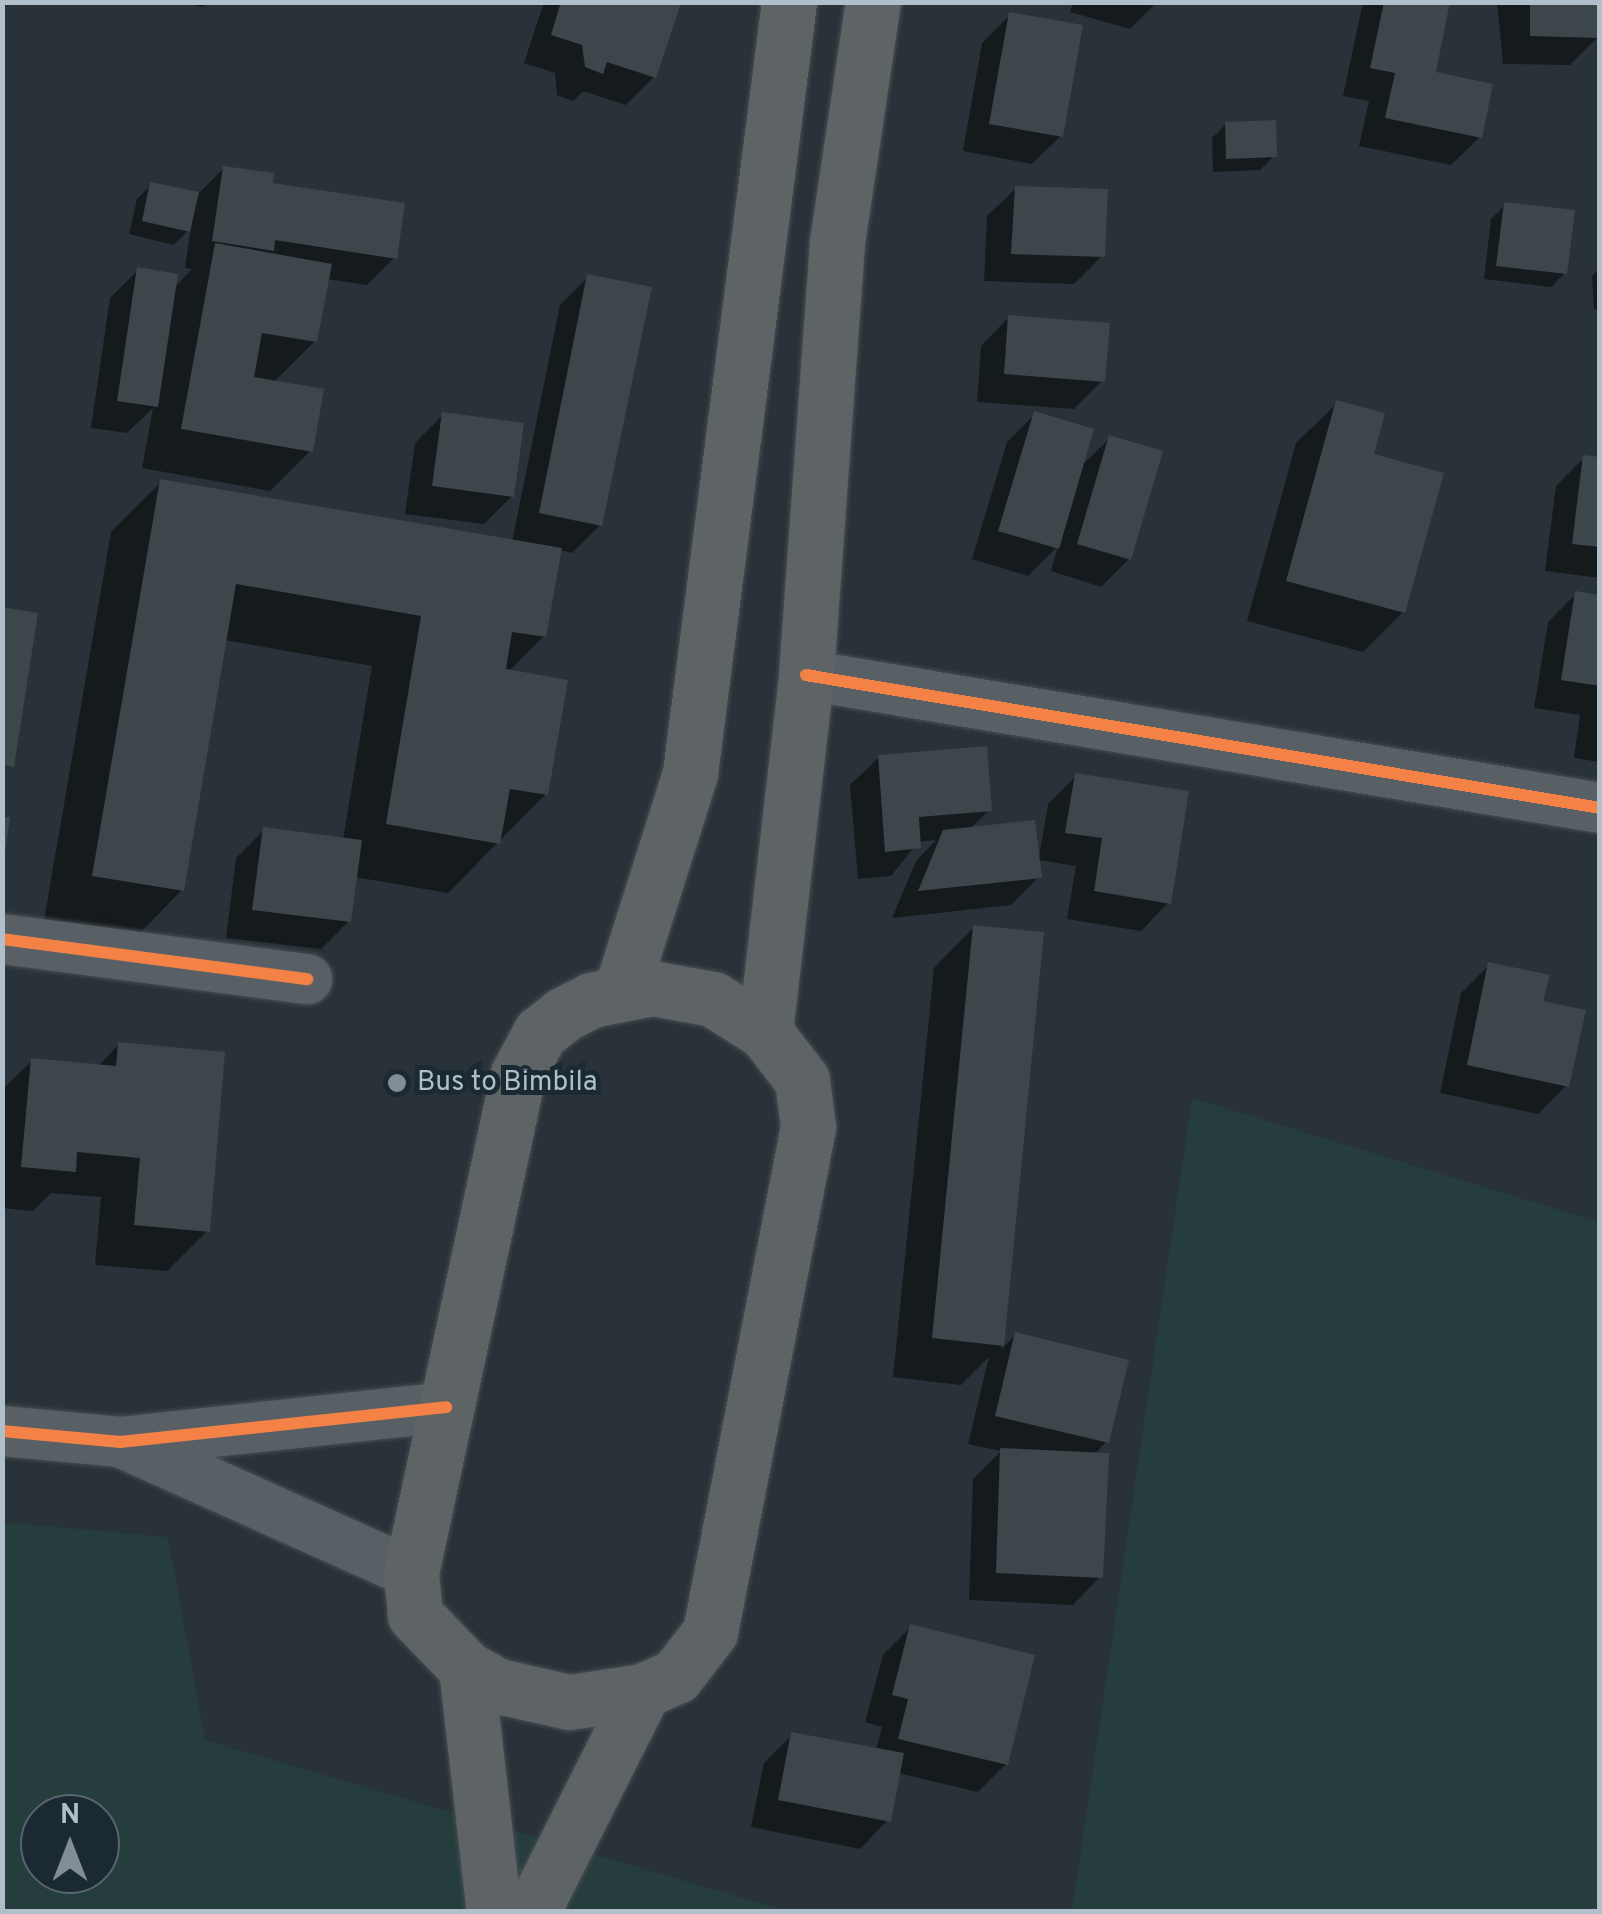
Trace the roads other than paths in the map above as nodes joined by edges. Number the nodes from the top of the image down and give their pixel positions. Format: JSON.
{"nodes":[{"id":1,"x":789,"y":2,"type":"edge"},
{"id":2,"x":873,"y":2,"type":"edge"},
{"id":3,"x":806,"y":675,"type":"junction"},
{"id":4,"x":1600,"y":808,"type":"edge"},
{"id":5,"x":2,"y":939,"type":"edge"},
{"id":6,"x":307,"y":979,"type":"dead end"},
{"id":7,"x":621,"y":991,"type":"junction"},
{"id":8,"x":764,"y":1032,"type":"junction"},
{"id":9,"x":446,"y":1408,"type":"junction"},
{"id":10,"x":2,"y":1431,"type":"edge"},
{"id":11,"x":120,"y":1442,"type":"junction"},
{"id":12,"x":411,"y":1573,"type":"junction"},
{"id":13,"x":466,"y":1668,"type":"junction"},
{"id":14,"x":643,"y":1691,"type":"junction"},
{"id":15,"x":494,"y":1912,"type":"edge"},
{"id":16,"x":532,"y":1912,"type":"edge"}],
"edges":[{"from":1,"to":7,"type":"highway"},
{"from":2,"to":3,"type":"highway"},
{"from":3,"to":4,"type":"street"},
{"from":3,"to":8,"type":"highway"},
{"from":5,"to":6,"type":"street"},
{"from":7,"to":8,"type":"highway"},
{"from":7,"to":9,"type":"highway"},
{"from":8,"to":14,"type":"highway"},
{"from":9,"to":11,"type":"street"},
{"from":9,"to":12,"type":"highway"},
{"from":10,"to":11,"type":"street"},
{"from":11,"to":12,"type":"street"},
{"from":12,"to":13,"type":"highway"},
{"from":13,"to":14,"type":"highway"},
{"from":13,"to":15,"type":"highway"},
{"from":14,"to":16,"type":"highway"}]}
